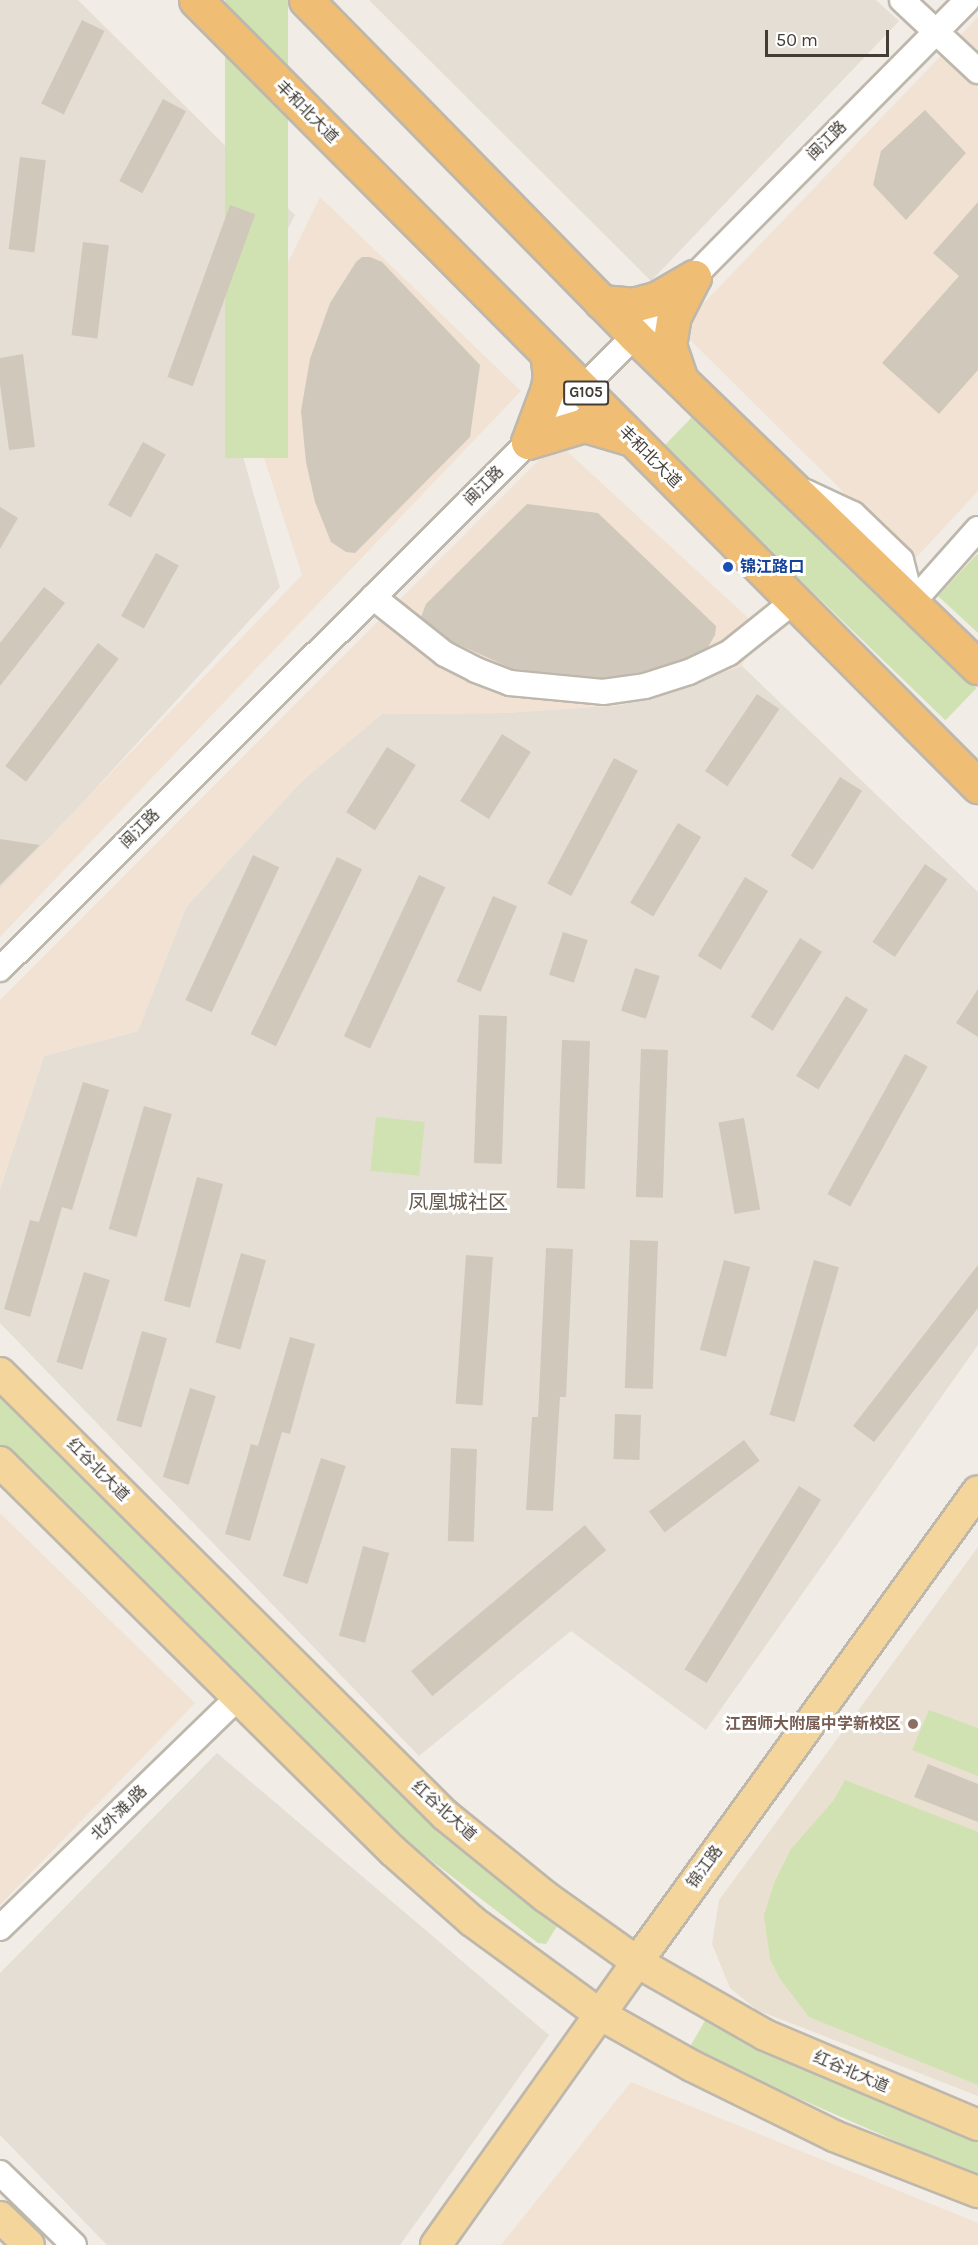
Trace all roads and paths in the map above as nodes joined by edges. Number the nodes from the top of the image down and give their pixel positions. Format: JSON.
{"nodes":[{"id":1,"x":196,"y":0,"type":"edge"},
{"id":2,"x":306,"y":0,"type":"edge"},
{"id":3,"x":902,"y":0,"type":"edge"},
{"id":4,"x":967,"y":0,"type":"edge"},
{"id":5,"x":935,"y":32,"type":"junction"},
{"id":6,"x":978,"y":71,"type":"edge"},
{"id":7,"x":694,"y":277,"type":"junction"},
{"id":8,"x":601,"y":302,"type":"junction"},
{"id":9,"x":635,"y":336,"type":"junction"},
{"id":10,"x":547,"y":354,"type":"junction"},
{"id":11,"x":681,"y":380,"type":"junction"},
{"id":12,"x":581,"y":388,"type":"junction"},
{"id":13,"x":631,"y":439,"type":"junction"},
{"id":14,"x":528,"y":442,"type":"junction"},
{"id":15,"x":978,"y":530,"type":"edge"},
{"id":16,"x":374,"y":597,"type":"junction"},
{"id":17,"x":794,"y":601,"type":"junction"},
{"id":18,"x":912,"y":603,"type":"junction"},
{"id":19,"x":978,"y":666,"type":"edge"},
{"id":20,"x":978,"y":786,"type":"edge"},
{"id":21,"x":0,"y":969,"type":"edge"},
{"id":22,"x":0,"y":1373,"type":"edge"},
{"id":23,"x":0,"y":1462,"type":"edge"},
{"id":24,"x":978,"y":1491,"type":"edge"},
{"id":25,"x":238,"y":1697,"type":"junction"},
{"id":26,"x":0,"y":1928,"type":"edge"},
{"id":27,"x":637,"y":1962,"type":"junction"},
{"id":28,"x":606,"y":2007,"type":"junction"},
{"id":29,"x":978,"y":2125,"type":"edge"},
{"id":30,"x":0,"y":2173,"type":"edge"},
{"id":31,"x":978,"y":2192,"type":"edge"},
{"id":32,"x":0,"y":2217,"type":"edge"},
{"id":33,"x":29,"y":2245,"type":"edge"},
{"id":34,"x":74,"y":2245,"type":"edge"},
{"id":35,"x":436,"y":2245,"type":"edge"}],
"edges":[{"from":1,"to":10,"type":"highway","name":"丰和北大道","number":"G105"},
{"from":2,"to":8,"type":"highway"},
{"from":3,"to":5,"type":"street"},
{"from":4,"to":5,"type":"street","name":"闽江路"},
{"from":5,"to":6,"type":"street"},
{"from":5,"to":7,"type":"street","name":"闽江路"},
{"from":7,"to":8,"type":"highway"},
{"from":7,"to":9,"type":"street","name":"闽江路"},
{"from":7,"to":11,"type":"highway"},
{"from":8,"to":9,"type":"highway"},
{"from":9,"to":11,"type":"highway"},
{"from":9,"to":12,"type":"street","name":"闽江路"},
{"from":10,"to":12,"type":"highway","name":"丰和北大道","number":"G105"},
{"from":10,"to":14,"type":"highway"},
{"from":11,"to":18,"type":"highway"},
{"from":12,"to":13,"type":"highway","name":"丰和北大道","number":"G105"},
{"from":12,"to":14,"type":"street","name":"闽江路"},
{"from":13,"to":14,"type":"highway"},
{"from":13,"to":17,"type":"highway","name":"丰和北大道","number":"G105"},
{"from":14,"to":16,"type":"street","name":"闽江路"},
{"from":15,"to":18,"type":"street"},
{"from":16,"to":17,"type":"street"},
{"from":16,"to":21,"type":"street","name":"闽江路"},
{"from":17,"to":20,"type":"highway","name":"丰和北大道","number":"G105"},
{"from":18,"to":19,"type":"highway"},
{"from":22,"to":27,"type":"main road","name":"红谷北大道"},
{"from":23,"to":25,"type":"main road"},
{"from":24,"to":27,"type":"main road","name":"锦江路"},
{"from":25,"to":26,"type":"street","name":"北外滩J路"},
{"from":25,"to":28,"type":"main road"},
{"from":27,"to":28,"type":"main road","name":"锦江路"},
{"from":27,"to":29,"type":"main road","name":"红谷北大道"},
{"from":28,"to":31,"type":"main road"},
{"from":28,"to":35,"type":"main road","name":"锦江路"},
{"from":30,"to":34,"type":"street"},
{"from":32,"to":33,"type":"main road"}]}
